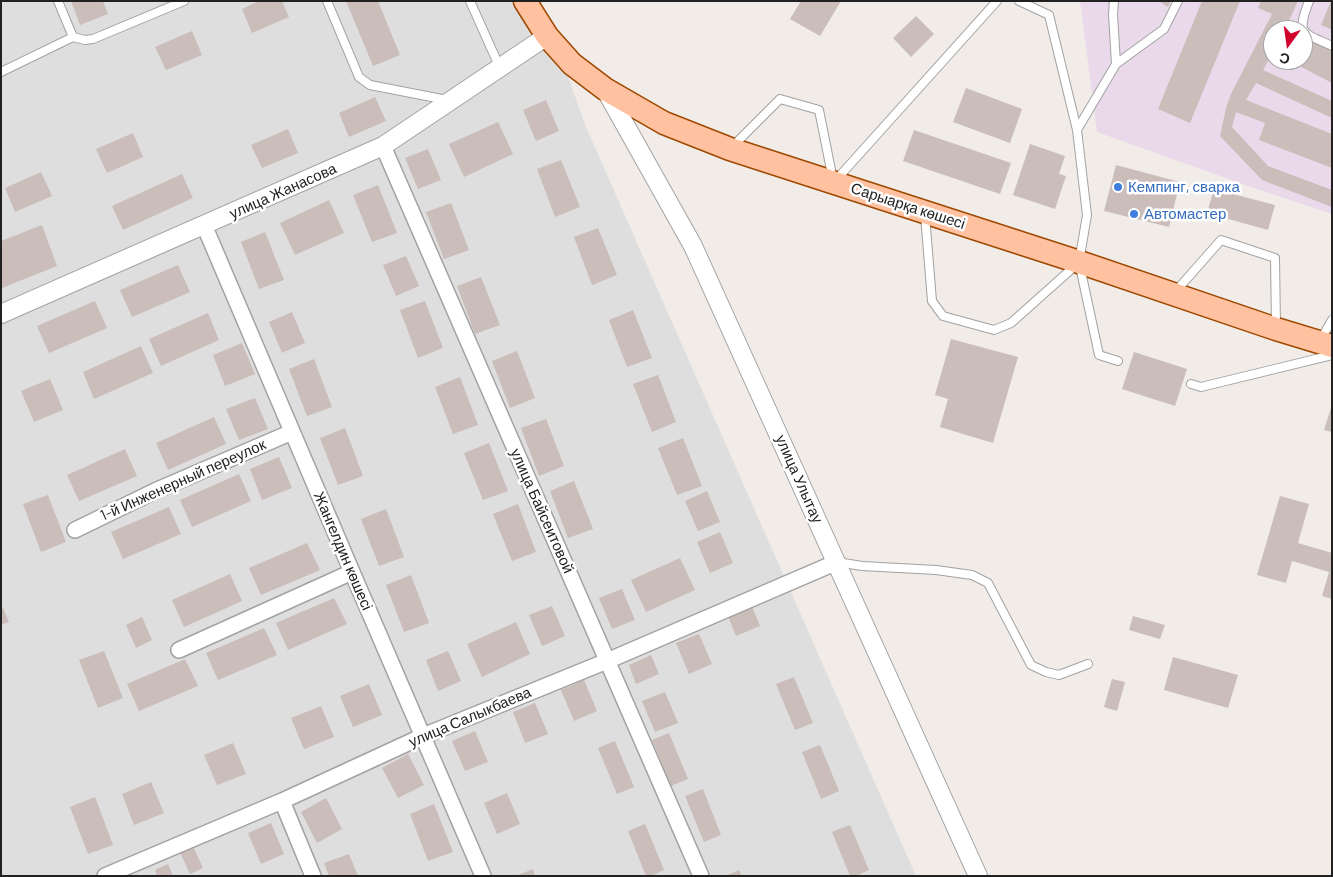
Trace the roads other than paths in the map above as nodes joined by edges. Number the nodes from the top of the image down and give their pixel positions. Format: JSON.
{"nodes":[{"id":1,"x":58,"y":1,"type":"edge"},
{"id":2,"x":184,"y":1,"type":"edge"},
{"id":3,"x":327,"y":1,"type":"edge"},
{"id":4,"x":470,"y":1,"type":"edge"},
{"id":5,"x":525,"y":1,"type":"edge"},
{"id":6,"x":997,"y":1,"type":"edge"},
{"id":7,"x":1019,"y":1,"type":"edge"},
{"id":8,"x":1114,"y":1,"type":"edge"},
{"id":9,"x":1178,"y":1,"type":"edge"},
{"id":10,"x":1310,"y":1,"type":"edge"},
{"id":11,"x":547,"y":36,"type":"junction"},
{"id":12,"x":73,"y":37,"type":"junction"},
{"id":13,"x":1332,"y":46,"type":"edge"},
{"id":14,"x":1116,"y":64,"type":"junction"},
{"id":15,"x":500,"y":68,"type":"junction"},
{"id":16,"x":1,"y":72,"type":"edge"},
{"id":17,"x":605,"y":90,"type":"junction"},
{"id":18,"x":452,"y":101,"type":"junction"},
{"id":19,"x":1077,"y":130,"type":"junction"},
{"id":20,"x":383,"y":146,"type":"junction"},
{"id":21,"x":730,"y":149,"type":"junction"},
{"id":22,"x":834,"y":182,"type":"junction"},
{"id":23,"x":924,"y":212,"type":"junction"},
{"id":24,"x":204,"y":225,"type":"junction"},
{"id":25,"x":1079,"y":262,"type":"junction"},
{"id":26,"x":1174,"y":294,"type":"junction"},
{"id":27,"x":1,"y":314,"type":"edge"},
{"id":28,"x":1332,"y":320,"type":"edge"},
{"id":29,"x":1276,"y":329,"type":"junction"},
{"id":30,"x":1328,"y":348,"type":"edge"},
{"id":31,"x":1118,"y":361,"type":"dead end"},
{"id":32,"x":1192,"y":384,"type":"dead end"},
{"id":33,"x":292,"y":432,"type":"junction"},
{"id":34,"x":75,"y":530,"type":"dead end"},
{"id":35,"x":837,"y":562,"type":"junction"},
{"id":36,"x":352,"y":572,"type":"junction"},
{"id":37,"x":179,"y":650,"type":"dead end"},
{"id":38,"x":607,"y":661,"type":"junction"},
{"id":39,"x":1088,"y":664,"type":"dead end"},
{"id":40,"x":423,"y":736,"type":"junction"},
{"id":41,"x":282,"y":801,"type":"junction"},
{"id":42,"x":139,"y":869,"type":"edge"},
{"id":43,"x":105,"y":876,"type":"edge"},
{"id":44,"x":313,"y":876,"type":"edge"},
{"id":45,"x":483,"y":876,"type":"edge"},
{"id":46,"x":701,"y":876,"type":"edge"},
{"id":47,"x":978,"y":876,"type":"edge"}],
"edges":[{"from":1,"to":12,"type":"lane"},
{"from":2,"to":12,"type":"lane"},
{"from":3,"to":18,"type":"lane"},
{"from":4,"to":15,"type":"lane"},
{"from":5,"to":11,"type":"main road","name":"Сарыарқа көшесі"},
{"from":6,"to":22,"type":"lane"},
{"from":7,"to":19,"type":"lane"},
{"from":8,"to":14,"type":"lane"},
{"from":9,"to":14,"type":"lane"},
{"from":10,"to":13,"type":"lane"},
{"from":11,"to":15,"type":"street","name":"улица Жанасова"},
{"from":11,"to":17,"type":"main road","name":"Сарыарқа көшесі"},
{"from":12,"to":16,"type":"lane"},
{"from":14,"to":19,"type":"lane"},
{"from":15,"to":18,"type":"street","name":"улица Жанасова"},
{"from":17,"to":21,"type":"main road","name":"Сарыарқа көшесі"},
{"from":17,"to":35,"type":"street","name":"улица Улытау"},
{"from":18,"to":20,"type":"street","name":"улица Жанасова"},
{"from":19,"to":25,"type":"lane"},
{"from":20,"to":24,"type":"street","name":"улица Жанасова"},
{"from":20,"to":38,"type":"street","name":"улица Байсеитовой"},
{"from":21,"to":22,"type":"main road","name":"Сарыарқа көшесі"},
{"from":21,"to":22,"type":"lane"},
{"from":22,"to":23,"type":"main road","name":"Сарыарқа көшесі"},
{"from":23,"to":25,"type":"main road","name":"Сарыарқа көшесі"},
{"from":23,"to":25,"type":"lane"},
{"from":24,"to":27,"type":"street","name":"улица Жанасова"},
{"from":24,"to":33,"type":"street","name":"Жангелдин көшесі"},
{"from":25,"to":26,"type":"main road","name":"Сарыарқа көшесі"},
{"from":25,"to":31,"type":"lane"},
{"from":26,"to":29,"type":"main road","name":"Сарыарқа көшесі"},
{"from":26,"to":29,"type":"lane"},
{"from":28,"to":30,"type":"lane"},
{"from":29,"to":30,"type":"main road","name":"Сарыарқа көшесі"},
{"from":30,"to":32,"type":"lane"},
{"from":33,"to":34,"type":"street","name":"1-й Инженерный переулок"},
{"from":33,"to":36,"type":"street","name":"Жангелдин көшесі"},
{"from":35,"to":38,"type":"street","name":"улица Салыкбаева"},
{"from":35,"to":39,"type":"lane"},
{"from":35,"to":47,"type":"street","name":"улица Улытау"},
{"from":36,"to":37,"type":"street"},
{"from":36,"to":40,"type":"street","name":"Жангелдин көшесі"},
{"from":38,"to":40,"type":"street","name":"улица Салыкбаева"},
{"from":38,"to":46,"type":"street","name":"улица Байсеитовой"},
{"from":40,"to":41,"type":"street","name":"улица Салыкбаева"},
{"from":40,"to":45,"type":"street","name":"Жангелдин көшесі"},
{"from":41,"to":42,"type":"street","name":"улица Салыкбаева"},
{"from":41,"to":44,"type":"street"},
{"from":42,"to":43,"type":"street","name":"улица Салыкбаева"}]}
